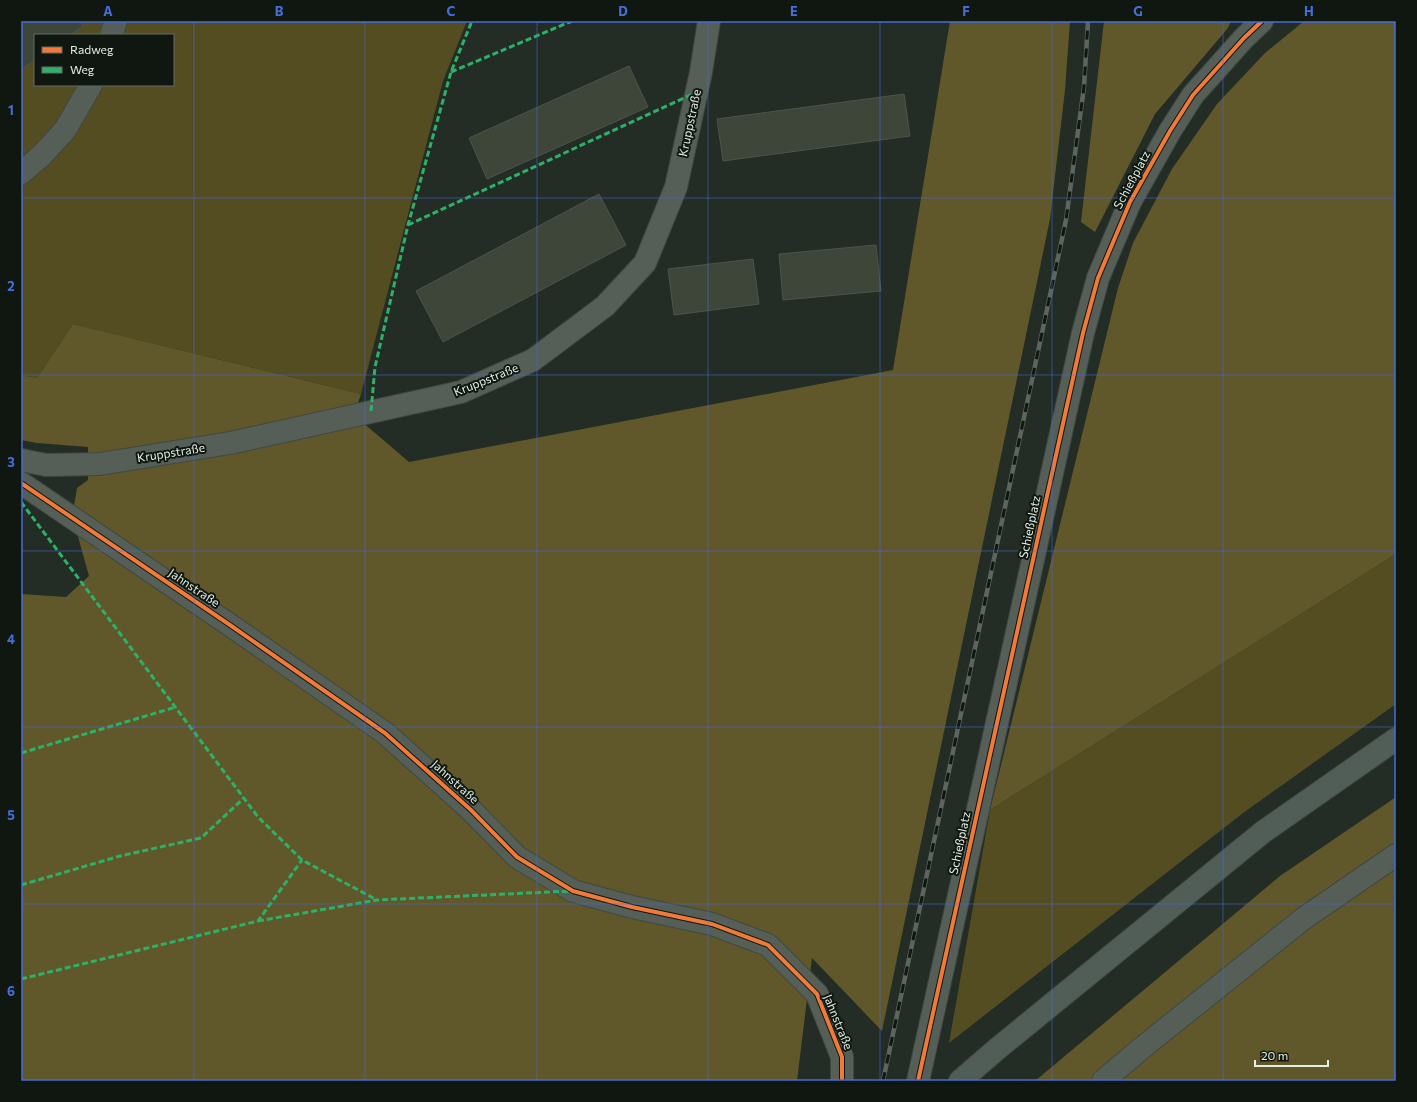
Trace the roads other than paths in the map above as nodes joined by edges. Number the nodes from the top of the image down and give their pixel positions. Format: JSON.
{"nodes":[{"id":1,"x":116,"y":21,"type":"edge"},
{"id":2,"x":709,"y":21,"type":"edge"},
{"id":3,"x":1262,"y":21,"type":"edge"},
{"id":4,"x":111,"y":34,"type":"edge"},
{"id":5,"x":90,"y":86,"type":"edge"},
{"id":6,"x":21,"y":173,"type":"edge"},
{"id":7,"x":21,"y":460,"type":"edge"},
{"id":8,"x":21,"y":483,"type":"edge"},
{"id":9,"x":1396,"y":739,"type":"edge"},
{"id":10,"x":1396,"y":855,"type":"edge"},
{"id":11,"x":842,"y":1081,"type":"edge"},
{"id":12,"x":918,"y":1081,"type":"edge"},
{"id":13,"x":960,"y":1081,"type":"edge"},
{"id":14,"x":1103,"y":1081,"type":"edge"}],
"edges":[{"from":1,"to":4,"type":"street"},
{"from":2,"to":7,"type":"street","name":"Kruppstraße"},
{"from":3,"to":12,"type":"street","name":"Schießplatz"},
{"from":5,"to":6,"type":"street"},
{"from":8,"to":11,"type":"street","name":"Jahnstraße"},
{"from":9,"to":13,"type":"main road"},
{"from":10,"to":14,"type":"street"}]}
